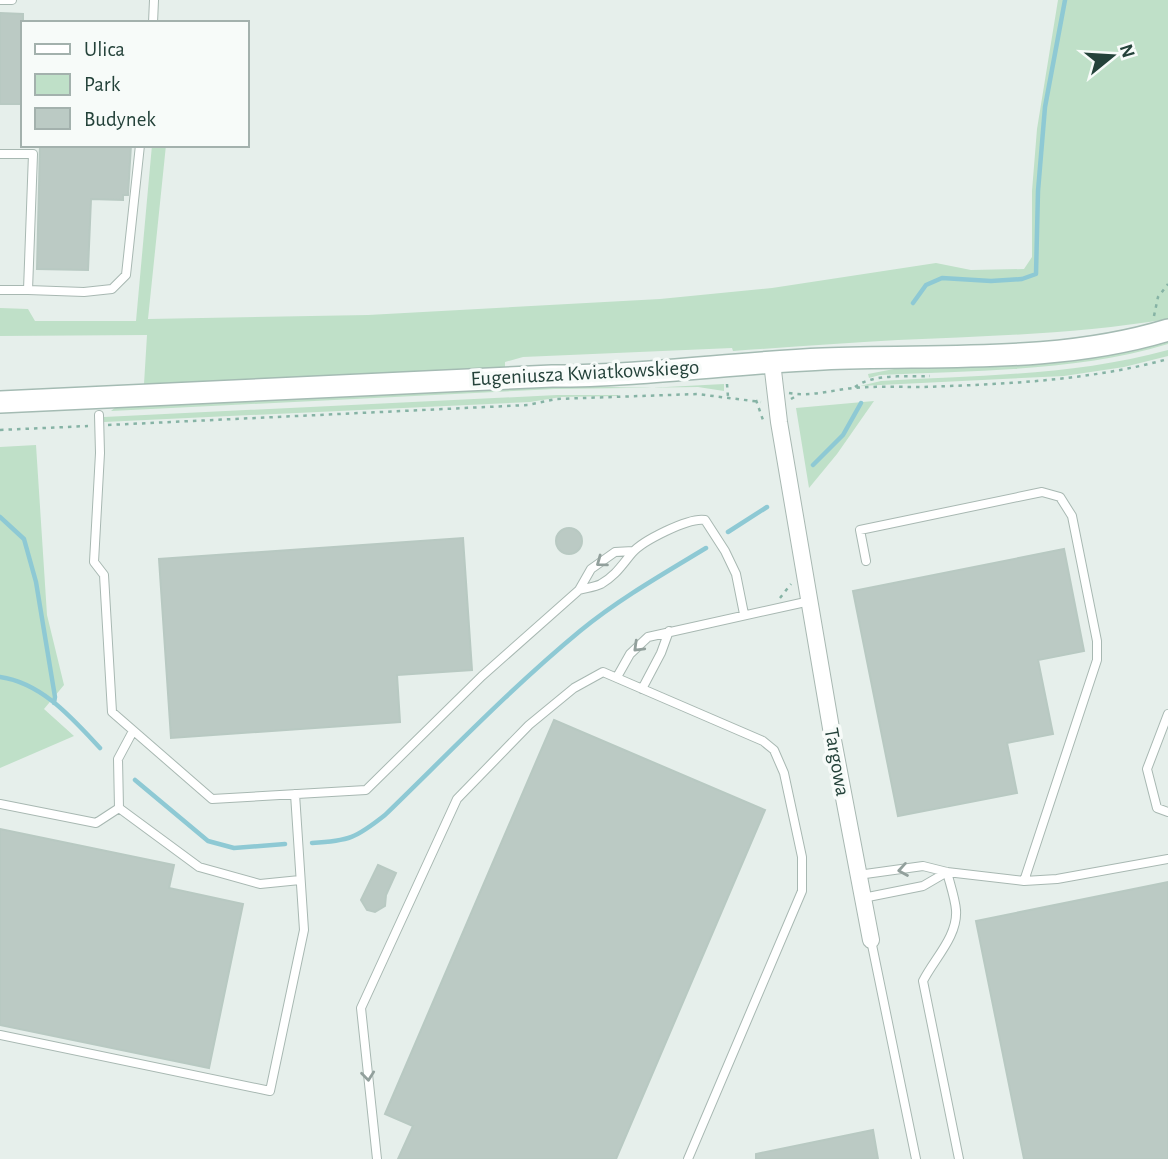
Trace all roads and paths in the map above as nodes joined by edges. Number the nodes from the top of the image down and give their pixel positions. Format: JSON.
{"nodes":[{"id":1,"x":0,"y":0,"type":"edge"},
{"id":2,"x":12,"y":0,"type":"edge"},
{"id":3,"x":154,"y":0,"type":"edge"},
{"id":4,"x":153,"y":21,"type":"edge"},
{"id":5,"x":140,"y":147,"type":"edge"},
{"id":6,"x":0,"y":154,"type":"edge"},
{"id":7,"x":1168,"y":284,"type":"edge"},
{"id":8,"x":0,"y":290,"type":"edge"},
{"id":9,"x":28,"y":290,"type":"junction"},
{"id":10,"x":1163,"y":331,"type":"edge"},
{"id":11,"x":1168,"y":359,"type":"edge"},
{"id":12,"x":772,"y":362,"type":"junction"},
{"id":13,"x":798,"y":395,"type":"dead end"},
{"id":14,"x":0,"y":402,"type":"edge"},
{"id":15,"x":99,"y":415,"type":"dead end"},
{"id":16,"x":99,"y":425,"type":"junction"},
{"id":17,"x":764,"y":425,"type":"dead end"},
{"id":18,"x":0,"y":430,"type":"edge"},
{"id":19,"x":633,"y":551,"type":"junction"},
{"id":20,"x":866,"y":561,"type":"dead end"},
{"id":21,"x":579,"y":590,"type":"junction"},
{"id":22,"x":810,"y":601,"type":"junction"},
{"id":23,"x":744,"y":614,"type":"junction"},
{"id":24,"x":669,"y":631,"type":"junction"},
{"id":25,"x":617,"y":677,"type":"junction"},
{"id":26,"x":642,"y":690,"type":"junction"},
{"id":27,"x":1168,"y":714,"type":"edge"},
{"id":28,"x":134,"y":732,"type":"junction"},
{"id":29,"x":295,"y":794,"type":"junction"},
{"id":30,"x":0,"y":804,"type":"edge"},
{"id":31,"x":119,"y":808,"type":"junction"},
{"id":32,"x":1168,"y":813,"type":"edge"},
{"id":33,"x":1168,"y":859,"type":"edge"},
{"id":34,"x":947,"y":872,"type":"junction"},
{"id":35,"x":858,"y":875,"type":"junction"},
{"id":36,"x":300,"y":880,"type":"junction"},
{"id":37,"x":1024,"y":881,"type":"junction"},
{"id":38,"x":863,"y":898,"type":"junction"},
{"id":39,"x":871,"y":940,"type":"joint"},
{"id":40,"x":0,"y":1035,"type":"edge"},
{"id":41,"x":377,"y":1159,"type":"edge"},
{"id":42,"x":688,"y":1159,"type":"edge"},
{"id":43,"x":916,"y":1159,"type":"edge"},
{"id":44,"x":959,"y":1159,"type":"edge"}],
"edges":[{"from":1,"to":2,"type":"lane"},
{"from":3,"to":4,"type":"lane"},
{"from":5,"to":9,"type":"lane"},
{"from":6,"to":9,"type":"lane"},
{"from":7,"to":10,"type":"path"},
{"from":8,"to":9,"type":"lane"},
{"from":10,"to":12,"type":"main road","name":"Eugeniusza Kwiatkowskiego"},
{"from":11,"to":13,"type":"path"},
{"from":12,"to":14,"type":"main road","name":"Eugeniusza Kwiatkowskiego"},
{"from":12,"to":22,"type":"street","name":"Targowa"},
{"from":15,"to":16,"type":"lane"},
{"from":16,"to":17,"type":"path"},
{"from":16,"to":18,"type":"path"},
{"from":16,"to":28,"type":"lane"},
{"from":19,"to":21,"type":"lane"},
{"from":19,"to":21,"type":"lane","one_way":true},
{"from":19,"to":23,"type":"lane"},
{"from":20,"to":37,"type":"lane"},
{"from":21,"to":29,"type":"lane"},
{"from":22,"to":23,"type":"lane"},
{"from":22,"to":35,"type":"street","name":"Targowa"},
{"from":23,"to":24,"type":"lane"},
{"from":24,"to":25,"type":"lane","one_way":true},
{"from":24,"to":26,"type":"lane"},
{"from":25,"to":26,"type":"lane"},
{"from":25,"to":41,"type":"lane","one_way":true},
{"from":26,"to":42,"type":"lane"},
{"from":27,"to":32,"type":"lane"},
{"from":28,"to":29,"type":"lane"},
{"from":28,"to":31,"type":"lane"},
{"from":29,"to":36,"type":"lane"},
{"from":30,"to":31,"type":"lane"},
{"from":31,"to":36,"type":"lane"},
{"from":33,"to":37,"type":"lane"},
{"from":34,"to":35,"type":"lane","one_way":true},
{"from":34,"to":37,"type":"lane"},
{"from":34,"to":38,"type":"lane"},
{"from":34,"to":44,"type":"lane"},
{"from":35,"to":38,"type":"street","name":"Targowa"},
{"from":36,"to":40,"type":"lane"},
{"from":38,"to":39,"type":"street","name":"Targowa"},
{"from":39,"to":43,"type":"lane","name":"Targowa"}]}
